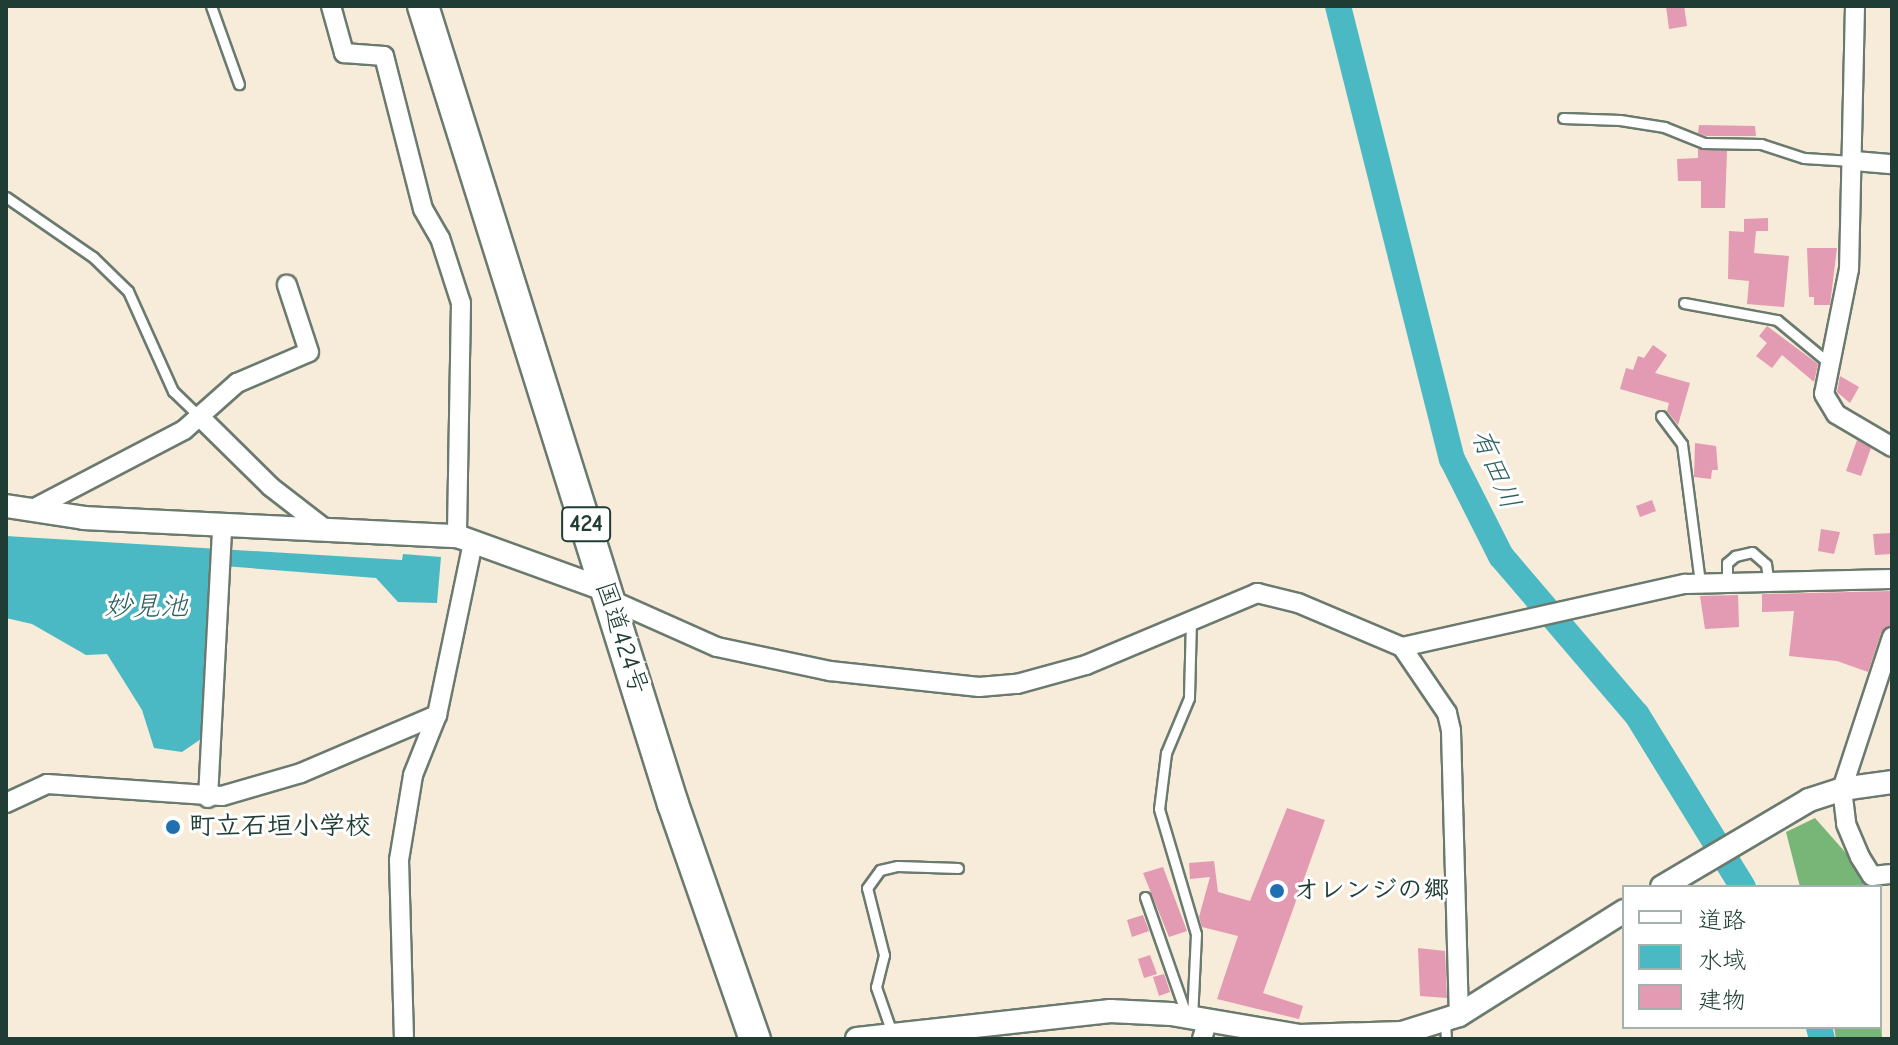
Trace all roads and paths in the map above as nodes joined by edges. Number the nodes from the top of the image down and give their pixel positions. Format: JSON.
{"nodes":[{"id":1,"x":211,"y":6,"type":"edge"},
{"id":2,"x":331,"y":6,"type":"edge"},
{"id":3,"x":423,"y":6,"type":"edge"},
{"id":4,"x":1855,"y":6,"type":"edge"},
{"id":5,"x":239,"y":84,"type":"dead end"},
{"id":6,"x":1563,"y":118,"type":"dead end"},
{"id":7,"x":1855,"y":161,"type":"junction"},
{"id":8,"x":1892,"y":164,"type":"edge"},
{"id":9,"x":6,"y":197,"type":"edge"},
{"id":10,"x":287,"y":285,"type":"dead end"},
{"id":11,"x":1684,"y":303,"type":"dead end"},
{"id":12,"x":1831,"y":365,"type":"junction"},
{"id":13,"x":199,"y":416,"type":"junction"},
{"id":14,"x":1661,"y":416,"type":"dead end"},
{"id":15,"x":1892,"y":447,"type":"edge"},
{"id":16,"x":6,"y":506,"type":"edge"},
{"id":17,"x":29,"y":511,"type":"junction"},
{"id":18,"x":222,"y":527,"type":"junction"},
{"id":19,"x":328,"y":531,"type":"junction"},
{"id":20,"x":465,"y":540,"type":"junction"},
{"id":21,"x":1768,"y":579,"type":"junction"},
{"id":22,"x":1892,"y":579,"type":"edge"},
{"id":23,"x":1727,"y":581,"type":"junction"},
{"id":24,"x":1700,"y":583,"type":"junction"},
{"id":25,"x":607,"y":595,"type":"junction"},
{"id":26,"x":1191,"y":620,"type":"junction"},
{"id":27,"x":1892,"y":637,"type":"edge"},
{"id":28,"x":1402,"y":647,"type":"junction"},
{"id":29,"x":437,"y":715,"type":"junction"},
{"id":30,"x":1892,"y":782,"type":"edge"},
{"id":31,"x":1842,"y":789,"type":"junction"},
{"id":32,"x":208,"y":798,"type":"junction"},
{"id":33,"x":6,"y":803,"type":"edge"},
{"id":34,"x":958,"y":868,"type":"dead end"},
{"id":35,"x":1892,"y":874,"type":"edge"},
{"id":36,"x":1665,"y":885,"type":"edge"},
{"id":37,"x":1145,"y":897,"type":"dead end"},
{"id":38,"x":1622,"y":912,"type":"edge"},
{"id":39,"x":1197,"y":1025,"type":"edge"},
{"id":40,"x":1450,"y":1025,"type":"edge"},
{"id":41,"x":892,"y":1033,"type":"junction"},
{"id":42,"x":404,"y":1039,"type":"edge"},
{"id":43,"x":755,"y":1039,"type":"edge"},
{"id":44,"x":857,"y":1039,"type":"edge"}],
"edges":[{"from":1,"to":5,"type":"lane"},
{"from":2,"to":20,"type":"street"},
{"from":3,"to":25,"type":"highway","name":"国道424号","number":"424"},
{"from":4,"to":7,"type":"street"},
{"from":6,"to":7,"type":"lane"},
{"from":7,"to":8,"type":"street"},
{"from":7,"to":12,"type":"street"},
{"from":9,"to":13,"type":"lane"},
{"from":10,"to":13,"type":"street"},
{"from":11,"to":12,"type":"lane"},
{"from":12,"to":15,"type":"street"},
{"from":13,"to":17,"type":"street"},
{"from":13,"to":19,"type":"street"},
{"from":14,"to":24,"type":"lane"},
{"from":16,"to":17,"type":"street"},
{"from":17,"to":18,"type":"street"},
{"from":18,"to":19,"type":"street"},
{"from":18,"to":32,"type":"street"},
{"from":19,"to":20,"type":"street"},
{"from":20,"to":25,"type":"street"},
{"from":20,"to":29,"type":"street"},
{"from":21,"to":22,"type":"street"},
{"from":21,"to":23,"type":"street"},
{"from":21,"to":23,"type":"lane"},
{"from":23,"to":24,"type":"street"},
{"from":24,"to":28,"type":"street"},
{"from":25,"to":26,"type":"street"},
{"from":25,"to":43,"type":"highway","name":"国道424号","number":"424"},
{"from":26,"to":28,"type":"street"},
{"from":26,"to":39,"type":"lane"},
{"from":27,"to":31,"type":"street"},
{"from":28,"to":40,"type":"street"},
{"from":29,"to":32,"type":"street"},
{"from":29,"to":42,"type":"street"},
{"from":30,"to":31,"type":"street"},
{"from":31,"to":35,"type":"street"},
{"from":31,"to":36,"type":"street"},
{"from":32,"to":33,"type":"street"},
{"from":34,"to":41,"type":"lane"},
{"from":37,"to":39,"type":"lane"},
{"from":38,"to":40,"type":"street"},
{"from":39,"to":40,"type":"street"},
{"from":39,"to":41,"type":"street"},
{"from":41,"to":44,"type":"street"}]}
